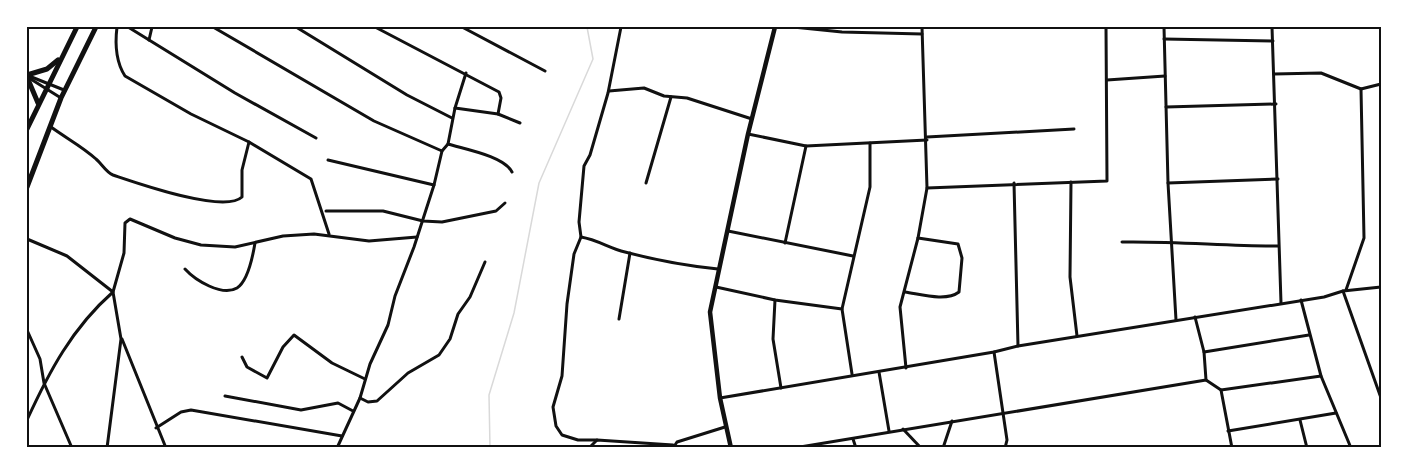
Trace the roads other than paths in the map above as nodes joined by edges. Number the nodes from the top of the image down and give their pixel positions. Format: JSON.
{"nodes":[{"id":1,"x":77,"y":27,"type":"edge"},
{"id":2,"x":96,"y":27,"type":"edge"},
{"id":3,"x":117,"y":27,"type":"edge"},
{"id":4,"x":128,"y":27,"type":"edge"},
{"id":5,"x":152,"y":27,"type":"edge"},
{"id":6,"x":213,"y":27,"type":"edge"},
{"id":7,"x":296,"y":27,"type":"edge"},
{"id":8,"x":375,"y":27,"type":"edge"},
{"id":9,"x":462,"y":27,"type":"edge"},
{"id":10,"x":621,"y":27,"type":"edge"},
{"id":11,"x":775,"y":27,"type":"edge"},
{"id":12,"x":793,"y":27,"type":"edge"},
{"id":13,"x":922,"y":27,"type":"edge"},
{"id":14,"x":1106,"y":27,"type":"edge"},
{"id":15,"x":1164,"y":27,"type":"edge"},
{"id":16,"x":1272,"y":27,"type":"edge"},
{"id":17,"x":866,"y":29,"type":"edge"},
{"id":18,"x":922,"y":34,"type":"junction"},
{"id":19,"x":1164,"y":39,"type":"junction"},
{"id":20,"x":149,"y":40,"type":"junction"},
{"id":21,"x":1273,"y":41,"type":"junction"},
{"id":22,"x":61,"y":58,"type":"junction"},
{"id":23,"x":545,"y":71,"type":"dead end"},
{"id":24,"x":466,"y":73,"type":"junction"},
{"id":25,"x":1274,"y":74,"type":"junction"},
{"id":26,"x":27,"y":76,"type":"edge"},
{"id":27,"x":1165,"y":76,"type":"junction"},
{"id":28,"x":1107,"y":80,"type":"junction"},
{"id":29,"x":49,"y":82,"type":"junction"},
{"id":30,"x":1381,"y":84,"type":"edge"},
{"id":31,"x":45,"y":89,"type":"junction"},
{"id":32,"x":1361,"y":89,"type":"junction"},
{"id":33,"x":64,"y":90,"type":"junction"},
{"id":34,"x":608,"y":93,"type":"junction"},
{"id":35,"x":671,"y":97,"type":"junction"},
{"id":36,"x":61,"y":98,"type":"junction"},
{"id":37,"x":1276,"y":104,"type":"junction"},
{"id":38,"x":38,"y":105,"type":"junction"},
{"id":39,"x":1166,"y":107,"type":"junction"},
{"id":40,"x":455,"y":108,"type":"junction"},
{"id":41,"x":498,"y":114,"type":"junction"},
{"id":42,"x":452,"y":118,"type":"junction"},
{"id":43,"x":752,"y":119,"type":"junction"},
{"id":44,"x":520,"y":123,"type":"dead end"},
{"id":45,"x":49,"y":126,"type":"junction"},
{"id":46,"x":27,"y":129,"type":"edge"},
{"id":47,"x":1074,"y":129,"type":"dead end"},
{"id":48,"x":748,"y":134,"type":"junction"},
{"id":49,"x":316,"y":138,"type":"dead end"},
{"id":50,"x":927,"y":138,"type":"junction"},
{"id":51,"x":249,"y":142,"type":"junction"},
{"id":52,"x":870,"y":143,"type":"junction"},
{"id":53,"x":448,"y":144,"type":"junction"},
{"id":54,"x":806,"y":146,"type":"junction"},
{"id":55,"x":442,"y":151,"type":"junction"},
{"id":56,"x":328,"y":160,"type":"dead end"},
{"id":57,"x":512,"y":172,"type":"dead end"},
{"id":58,"x":1278,"y":179,"type":"junction"},
{"id":59,"x":646,"y":183,"type":"dead end"},
{"id":60,"x":1014,"y":183,"type":"junction"},
{"id":61,"x":1071,"y":183,"type":"junction"},
{"id":62,"x":1168,"y":183,"type":"junction"},
{"id":63,"x":434,"y":185,"type":"junction"},
{"id":64,"x":27,"y":188,"type":"edge"},
{"id":65,"x":927,"y":188,"type":"junction"},
{"id":66,"x":505,"y":203,"type":"dead end"},
{"id":67,"x":326,"y":211,"type":"dead end"},
{"id":68,"x":423,"y":221,"type":"junction"},
{"id":69,"x":728,"y":231,"type":"junction"},
{"id":70,"x":329,"y":234,"type":"junction"},
{"id":71,"x":417,"y":237,"type":"junction"},
{"id":72,"x":581,"y":237,"type":"junction"},
{"id":73,"x":918,"y":238,"type":"junction"},
{"id":74,"x":27,"y":240,"type":"edge"},
{"id":75,"x":1172,"y":241,"type":"junction"},
{"id":76,"x":1122,"y":242,"type":"dead end"},
{"id":77,"x":255,"y":243,"type":"junction"},
{"id":78,"x":785,"y":243,"type":"junction"},
{"id":79,"x":1278,"y":246,"type":"junction"},
{"id":80,"x":630,"y":253,"type":"junction"},
{"id":81,"x":853,"y":256,"type":"junction"},
{"id":82,"x":485,"y":262,"type":"dead end"},
{"id":83,"x":185,"y":269,"type":"dead end"},
{"id":84,"x":719,"y":269,"type":"junction"},
{"id":85,"x":714,"y":287,"type":"junction"},
{"id":86,"x":1381,"y":287,"type":"edge"},
{"id":87,"x":904,"y":291,"type":"junction"},
{"id":88,"x":1344,"y":291,"type":"junction"},
{"id":89,"x":113,"y":292,"type":"junction"},
{"id":90,"x":776,"y":300,"type":"junction"},
{"id":91,"x":1301,"y":300,"type":"junction"},
{"id":92,"x":1281,"y":303,"type":"junction"},
{"id":93,"x":842,"y":309,"type":"junction"},
{"id":94,"x":1195,"y":317,"type":"junction"},
{"id":95,"x":619,"y":319,"type":"dead end"},
{"id":96,"x":1176,"y":320,"type":"junction"},
{"id":97,"x":27,"y":330,"type":"edge"},
{"id":98,"x":1309,"y":335,"type":"junction"},
{"id":99,"x":1077,"y":337,"type":"junction"},
{"id":100,"x":122,"y":339,"type":"junction"},
{"id":101,"x":1018,"y":346,"type":"junction"},
{"id":102,"x":994,"y":352,"type":"junction"},
{"id":103,"x":1204,"y":352,"type":"junction"},
{"id":104,"x":242,"y":357,"type":"dead end"},
{"id":105,"x":906,"y":368,"type":"junction"},
{"id":106,"x":879,"y":372,"type":"junction"},
{"id":107,"x":852,"y":375,"type":"junction"},
{"id":108,"x":1321,"y":376,"type":"junction"},
{"id":109,"x":365,"y":379,"type":"junction"},
{"id":110,"x":1206,"y":380,"type":"junction"},
{"id":111,"x":44,"y":383,"type":"junction"},
{"id":112,"x":781,"y":388,"type":"junction"},
{"id":113,"x":1221,"y":390,"type":"junction"},
{"id":114,"x":225,"y":396,"type":"dead end"},
{"id":115,"x":360,"y":398,"type":"junction"},
{"id":116,"x":720,"y":398,"type":"junction"},
{"id":117,"x":1381,"y":398,"type":"edge"},
{"id":118,"x":353,"y":411,"type":"junction"},
{"id":119,"x":1336,"y":413,"type":"junction"},
{"id":120,"x":1002,"y":414,"type":"junction"},
{"id":121,"x":27,"y":420,"type":"edge"},
{"id":122,"x":952,"y":420,"type":"junction"},
{"id":123,"x":1300,"y":420,"type":"junction"},
{"id":124,"x":725,"y":427,"type":"junction"},
{"id":125,"x":156,"y":428,"type":"junction"},
{"id":126,"x":903,"y":429,"type":"junction"},
{"id":127,"x":889,"y":431,"type":"junction"},
{"id":128,"x":1228,"y":431,"type":"junction"},
{"id":129,"x":342,"y":436,"type":"junction"},
{"id":130,"x":854,"y":439,"type":"junction"},
{"id":131,"x":597,"y":440,"type":"junction"},
{"id":132,"x":673,"y":447,"type":"edge"},
{"id":133,"x":72,"y":448,"type":"edge"},
{"id":134,"x":106,"y":448,"type":"edge"},
{"id":135,"x":166,"y":448,"type":"edge"},
{"id":136,"x":337,"y":448,"type":"edge"},
{"id":137,"x":589,"y":448,"type":"edge"},
{"id":138,"x":731,"y":448,"type":"edge"},
{"id":139,"x":794,"y":448,"type":"edge"},
{"id":140,"x":856,"y":448,"type":"edge"},
{"id":141,"x":921,"y":448,"type":"edge"},
{"id":142,"x":943,"y":448,"type":"edge"},
{"id":143,"x":1005,"y":448,"type":"edge"},
{"id":144,"x":1232,"y":448,"type":"edge"},
{"id":145,"x":1306,"y":448,"type":"edge"},
{"id":146,"x":1351,"y":448,"type":"edge"}],
"edges":[{"from":1,"to":22,"type":"highway"},
{"from":2,"to":33,"type":"highway"},
{"from":3,"to":51,"type":"street"},
{"from":4,"to":20,"type":"street"},
{"from":5,"to":20,"type":"street"},
{"from":6,"to":55,"type":"street"},
{"from":7,"to":42,"type":"street"},
{"from":8,"to":24,"type":"street"},
{"from":9,"to":23,"type":"street"},
{"from":10,"to":34,"type":"street"},
{"from":11,"to":43,"type":"main road"},
{"from":12,"to":17,"type":"street"},
{"from":13,"to":18,"type":"street"},
{"from":14,"to":28,"type":"street"},
{"from":15,"to":19,"type":"street"},
{"from":16,"to":21,"type":"street"},
{"from":17,"to":18,"type":"street"},
{"from":18,"to":50,"type":"street"},
{"from":19,"to":21,"type":"street"},
{"from":19,"to":27,"type":"street"},
{"from":20,"to":49,"type":"street"},
{"from":21,"to":25,"type":"street"},
{"from":22,"to":26,"type":"highway"},
{"from":22,"to":29,"type":"highway"},
{"from":24,"to":40,"type":"street"},
{"from":24,"to":41,"type":"street"},
{"from":25,"to":32,"type":"street"},
{"from":25,"to":37,"type":"street"},
{"from":26,"to":29,"type":"street"},
{"from":26,"to":31,"type":"street"},
{"from":26,"to":38,"type":"highway"},
{"from":27,"to":28,"type":"street"},
{"from":27,"to":39,"type":"street"},
{"from":28,"to":61,"type":"street"},
{"from":29,"to":31,"type":"highway"},
{"from":29,"to":33,"type":"street"},
{"from":30,"to":32,"type":"street"},
{"from":31,"to":36,"type":"street"},
{"from":31,"to":38,"type":"highway"},
{"from":32,"to":88,"type":"street"},
{"from":33,"to":36,"type":"highway"},
{"from":34,"to":35,"type":"street"},
{"from":34,"to":72,"type":"street"},
{"from":35,"to":43,"type":"street"},
{"from":35,"to":59,"type":"street"},
{"from":36,"to":45,"type":"highway"},
{"from":37,"to":39,"type":"street"},
{"from":37,"to":58,"type":"street"},
{"from":38,"to":46,"type":"highway"},
{"from":39,"to":62,"type":"street"},
{"from":40,"to":41,"type":"street"},
{"from":40,"to":42,"type":"street"},
{"from":41,"to":44,"type":"street"},
{"from":42,"to":53,"type":"street"},
{"from":43,"to":48,"type":"main road"},
{"from":45,"to":51,"type":"street"},
{"from":45,"to":64,"type":"highway"},
{"from":47,"to":50,"type":"street"},
{"from":48,"to":54,"type":"street"},
{"from":48,"to":69,"type":"main road"},
{"from":50,"to":52,"type":"street"},
{"from":50,"to":65,"type":"street"},
{"from":51,"to":70,"type":"street"},
{"from":52,"to":54,"type":"street"},
{"from":52,"to":81,"type":"street"},
{"from":53,"to":55,"type":"street"},
{"from":53,"to":57,"type":"street"},
{"from":54,"to":78,"type":"street"},
{"from":55,"to":63,"type":"street"},
{"from":56,"to":63,"type":"street"},
{"from":58,"to":62,"type":"street"},
{"from":58,"to":79,"type":"street"},
{"from":60,"to":61,"type":"street"},
{"from":60,"to":65,"type":"street"},
{"from":60,"to":101,"type":"street"},
{"from":61,"to":99,"type":"street"},
{"from":62,"to":75,"type":"street"},
{"from":63,"to":68,"type":"street"},
{"from":65,"to":73,"type":"street"},
{"from":66,"to":68,"type":"street"},
{"from":67,"to":68,"type":"street"},
{"from":68,"to":71,"type":"street"},
{"from":69,"to":78,"type":"street"},
{"from":69,"to":84,"type":"main road"},
{"from":70,"to":71,"type":"street"},
{"from":70,"to":77,"type":"street"},
{"from":71,"to":109,"type":"street"},
{"from":72,"to":80,"type":"street"},
{"from":72,"to":131,"type":"street"},
{"from":73,"to":87,"type":"street"},
{"from":73,"to":87,"type":"street"},
{"from":74,"to":89,"type":"street"},
{"from":75,"to":76,"type":"street"},
{"from":75,"to":79,"type":"street"},
{"from":75,"to":96,"type":"street"},
{"from":77,"to":83,"type":"street"},
{"from":77,"to":89,"type":"street"},
{"from":78,"to":81,"type":"street"},
{"from":79,"to":92,"type":"street"},
{"from":80,"to":84,"type":"street"},
{"from":80,"to":95,"type":"street"},
{"from":81,"to":93,"type":"street"},
{"from":82,"to":115,"type":"street"},
{"from":84,"to":85,"type":"main road"},
{"from":85,"to":90,"type":"street"},
{"from":85,"to":116,"type":"main road"},
{"from":86,"to":88,"type":"street"},
{"from":87,"to":105,"type":"street"},
{"from":88,"to":91,"type":"street"},
{"from":88,"to":117,"type":"street"},
{"from":89,"to":100,"type":"street"},
{"from":89,"to":111,"type":"street"},
{"from":90,"to":93,"type":"street"},
{"from":90,"to":112,"type":"street"},
{"from":91,"to":92,"type":"street"},
{"from":91,"to":98,"type":"street"},
{"from":92,"to":94,"type":"street"},
{"from":93,"to":107,"type":"street"},
{"from":94,"to":96,"type":"street"},
{"from":94,"to":103,"type":"street"},
{"from":96,"to":99,"type":"street"},
{"from":97,"to":111,"type":"street"},
{"from":98,"to":103,"type":"street"},
{"from":98,"to":108,"type":"street"},
{"from":99,"to":101,"type":"street"},
{"from":100,"to":125,"type":"street"},
{"from":100,"to":134,"type":"street"},
{"from":101,"to":102,"type":"street"},
{"from":102,"to":105,"type":"street"},
{"from":102,"to":120,"type":"street"},
{"from":103,"to":110,"type":"street"},
{"from":104,"to":109,"type":"street"},
{"from":105,"to":106,"type":"street"},
{"from":106,"to":107,"type":"street"},
{"from":106,"to":127,"type":"street"},
{"from":107,"to":112,"type":"street"},
{"from":108,"to":113,"type":"street"},
{"from":108,"to":119,"type":"street"},
{"from":109,"to":115,"type":"street"},
{"from":110,"to":113,"type":"street"},
{"from":110,"to":120,"type":"street"},
{"from":111,"to":121,"type":"street"},
{"from":111,"to":133,"type":"street"},
{"from":112,"to":116,"type":"street"},
{"from":113,"to":128,"type":"street"},
{"from":114,"to":118,"type":"street"},
{"from":115,"to":118,"type":"street"},
{"from":116,"to":124,"type":"main road"},
{"from":118,"to":129,"type":"street"},
{"from":119,"to":123,"type":"street"},
{"from":119,"to":146,"type":"street"},
{"from":120,"to":122,"type":"street"},
{"from":120,"to":143,"type":"street"},
{"from":122,"to":126,"type":"street"},
{"from":122,"to":142,"type":"street"},
{"from":123,"to":128,"type":"street"},
{"from":123,"to":145,"type":"street"},
{"from":124,"to":132,"type":"street"},
{"from":124,"to":138,"type":"main road"},
{"from":125,"to":129,"type":"street"},
{"from":125,"to":135,"type":"street"},
{"from":126,"to":127,"type":"street"},
{"from":126,"to":141,"type":"street"},
{"from":127,"to":130,"type":"street"},
{"from":128,"to":144,"type":"street"},
{"from":129,"to":136,"type":"street"},
{"from":130,"to":139,"type":"street"},
{"from":130,"to":140,"type":"street"},
{"from":131,"to":132,"type":"street"},
{"from":131,"to":137,"type":"street"}]}
